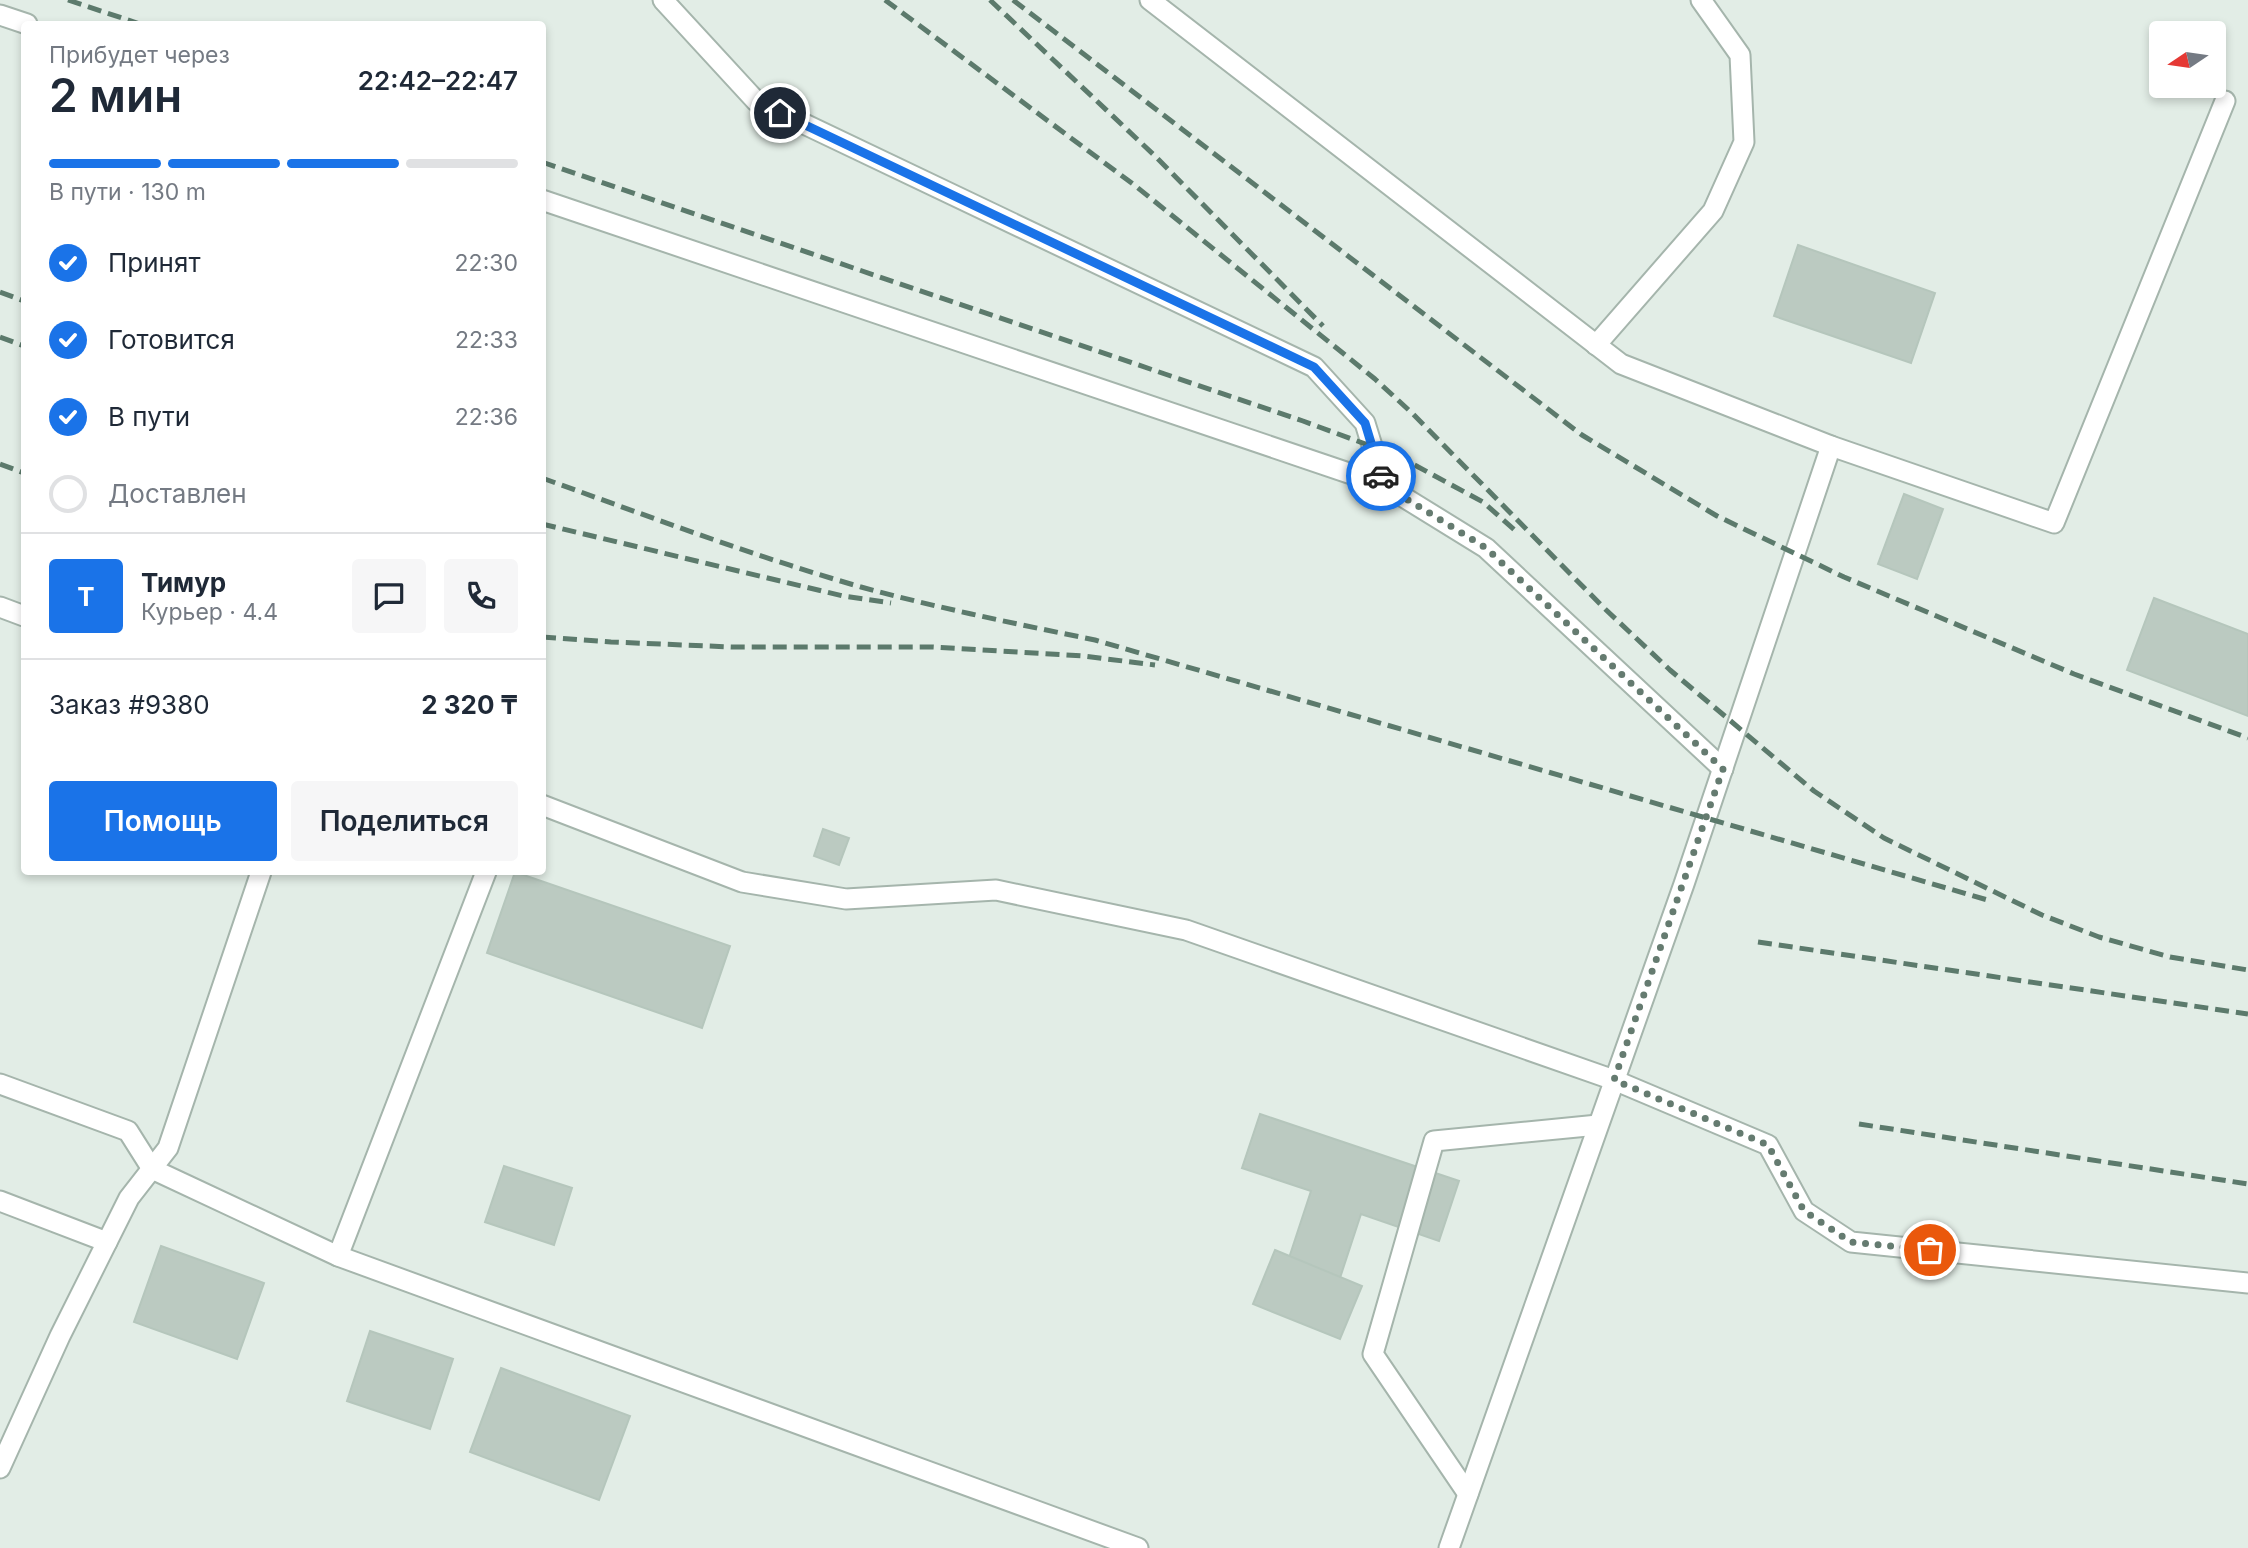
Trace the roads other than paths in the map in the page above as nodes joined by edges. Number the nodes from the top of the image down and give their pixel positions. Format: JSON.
{"nodes":[{"id":1,"x":663,"y":0,"type":"edge"},
{"id":2,"x":1150,"y":0,"type":"edge"},
{"id":3,"x":1702,"y":0,"type":"edge"},
{"id":4,"x":0,"y":15,"type":"edge"},
{"id":5,"x":21,"y":22,"type":"edge"},
{"id":6,"x":2225,"y":101,"type":"dead end"},
{"id":7,"x":546,"y":201,"type":"edge"},
{"id":8,"x":1596,"y":345,"type":"junction"},
{"id":9,"x":1831,"y":446,"type":"junction"},
{"id":10,"x":1384,"y":485,"type":"junction"},
{"id":11,"x":0,"y":607,"type":"edge"},
{"id":12,"x":21,"y":615,"type":"edge"},
{"id":13,"x":1723,"y":769,"type":"junction"},
{"id":14,"x":546,"y":807,"type":"edge"},
{"id":15,"x":260,"y":875,"type":"edge"},
{"id":16,"x":485,"y":875,"type":"edge"},
{"id":17,"x":1614,"y":1080,"type":"junction"},
{"id":18,"x":0,"y":1084,"type":"edge"},
{"id":19,"x":1598,"y":1125,"type":"junction"},
{"id":20,"x":152,"y":1169,"type":"junction"},
{"id":21,"x":0,"y":1201,"type":"edge"},
{"id":22,"x":107,"y":1242,"type":"junction"},
{"id":23,"x":338,"y":1256,"type":"junction"},
{"id":24,"x":2248,"y":1283,"type":"edge"},
{"id":25,"x":0,"y":1468,"type":"edge"},
{"id":26,"x":1468,"y":1494,"type":"junction"},
{"id":27,"x":1138,"y":1548,"type":"edge"},
{"id":28,"x":1449,"y":1548,"type":"edge"}],
"edges":[{"from":1,"to":10,"type":"lane"},
{"from":2,"to":8,"type":"lane"},
{"from":3,"to":8,"type":"lane"},
{"from":4,"to":5,"type":"lane"},
{"from":6,"to":9,"type":"lane"},
{"from":7,"to":10,"type":"lane"},
{"from":8,"to":9,"type":"lane"},
{"from":9,"to":13,"type":"lane"},
{"from":10,"to":13,"type":"lane"},
{"from":11,"to":12,"type":"lane"},
{"from":13,"to":17,"type":"lane"},
{"from":14,"to":17,"type":"lane"},
{"from":15,"to":20,"type":"lane"},
{"from":16,"to":23,"type":"lane"},
{"from":17,"to":19,"type":"lane"},
{"from":17,"to":24,"type":"lane"},
{"from":18,"to":20,"type":"lane"},
{"from":19,"to":26,"type":"lane"},
{"from":19,"to":26,"type":"lane"},
{"from":20,"to":22,"type":"lane"},
{"from":20,"to":23,"type":"lane"},
{"from":21,"to":22,"type":"lane"},
{"from":22,"to":25,"type":"lane"},
{"from":23,"to":27,"type":"lane"},
{"from":26,"to":28,"type":"lane"}]}
